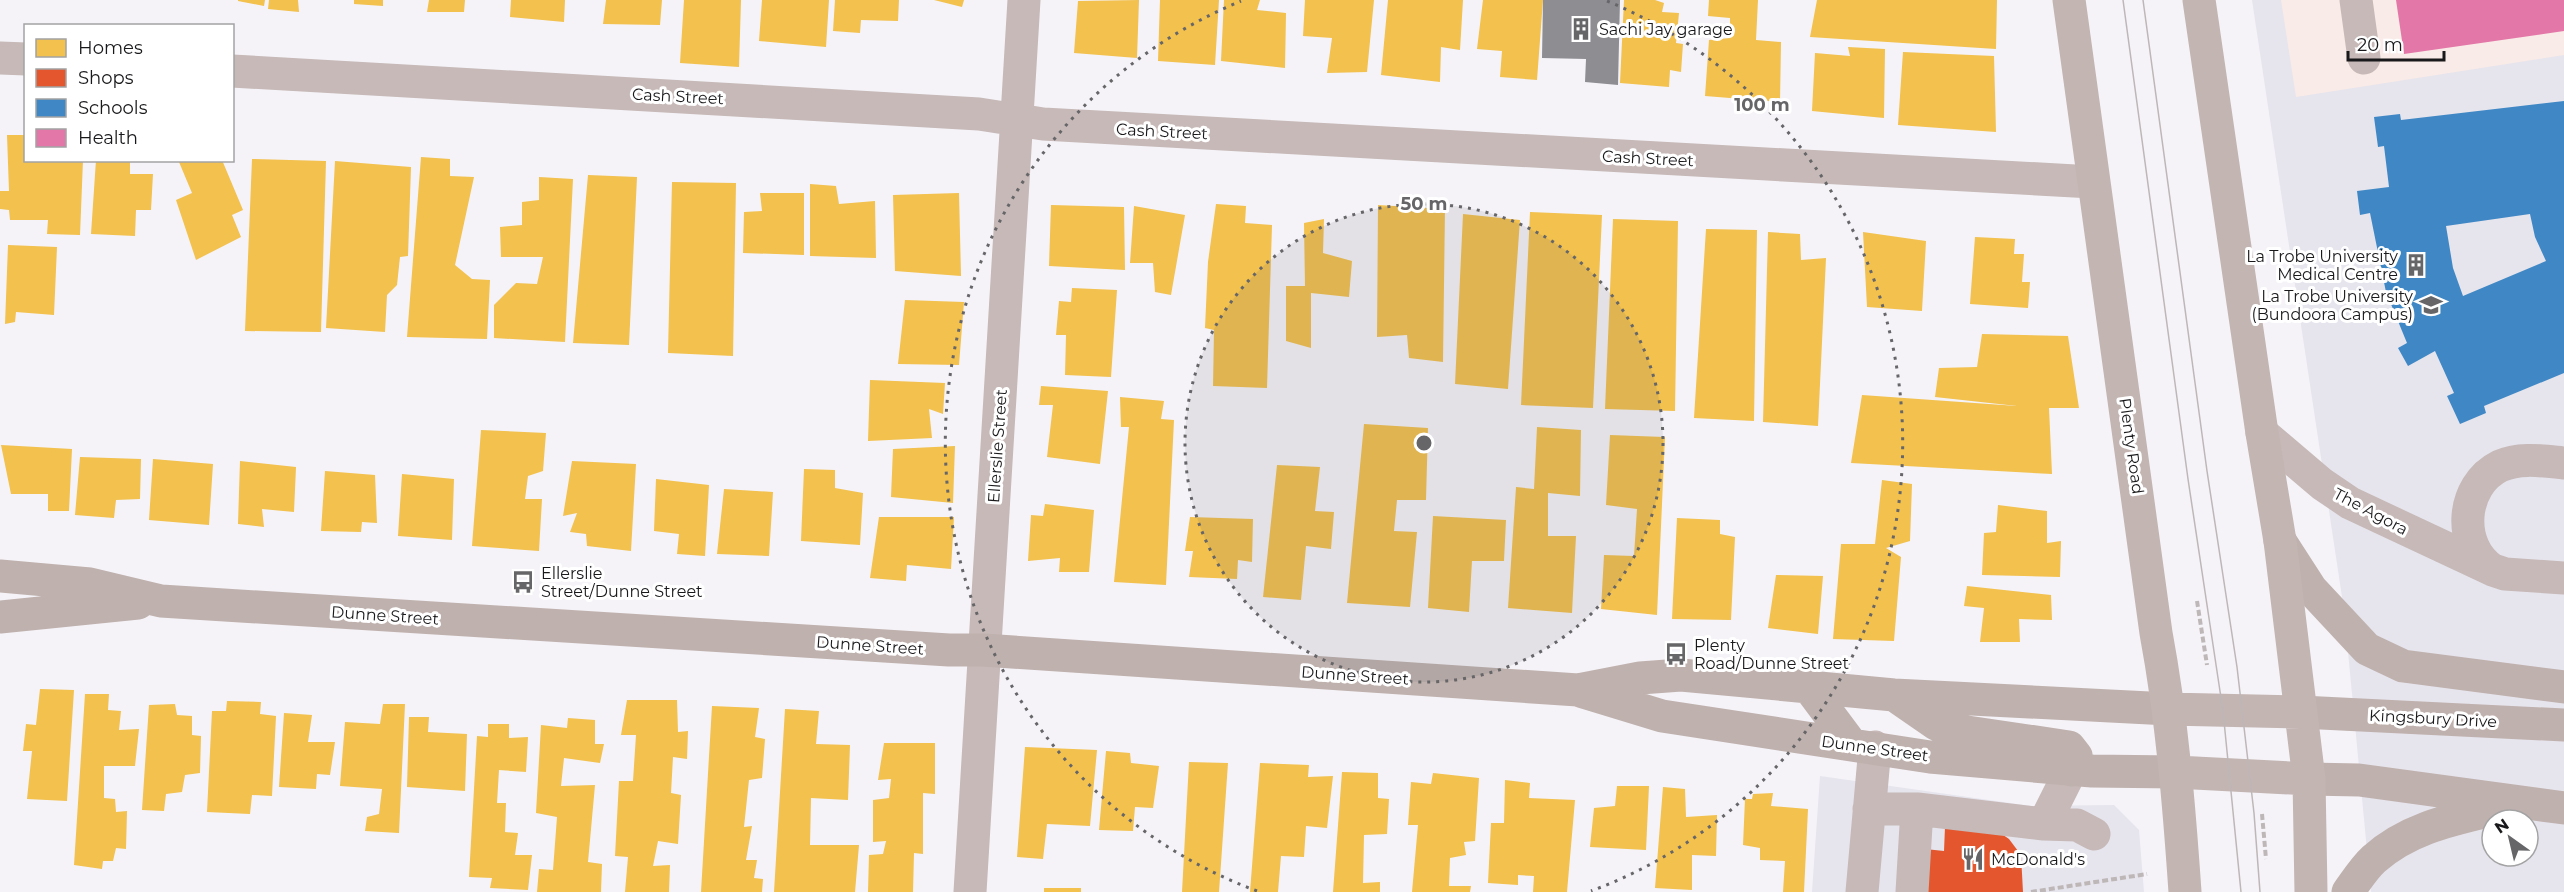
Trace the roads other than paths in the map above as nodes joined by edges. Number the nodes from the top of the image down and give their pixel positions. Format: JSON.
{"nodes":[{"id":1,"x":1024,"y":0,"type":"edge"},
{"id":2,"x":2068,"y":0,"type":"edge"},
{"id":3,"x":2199,"y":0,"type":"edge"},
{"id":4,"x":2356,"y":0,"type":"edge"},
{"id":5,"x":0,"y":57,"type":"edge"},
{"id":6,"x":2364,"y":58,"type":"dead end"},
{"id":7,"x":24,"y":59,"type":"edge"},
{"id":8,"x":234,"y":71,"type":"edge"},
{"id":9,"x":1018,"y":120,"type":"junction"},
{"id":10,"x":2093,"y":182,"type":"junction"},
{"id":11,"x":2262,"y":433,"type":"junction"},
{"id":12,"x":2564,"y":463,"type":"edge"},
{"id":13,"x":2280,"y":541,"type":"junction"},
{"id":14,"x":2493,"y":570,"type":"junction"},
{"id":15,"x":0,"y":576,"type":"edge"},
{"id":16,"x":2564,"y":578,"type":"edge"},
{"id":17,"x":161,"y":601,"type":"junction"},
{"id":18,"x":0,"y":617,"type":"edge"},
{"id":19,"x":983,"y":650,"type":"junction"},
{"id":20,"x":1808,"y":686,"type":"junction"},
{"id":21,"x":2564,"y":687,"type":"edge"},
{"id":22,"x":1578,"y":690,"type":"junction"},
{"id":23,"x":1894,"y":695,"type":"junction"},
{"id":24,"x":2169,"y":708,"type":"junction"},
{"id":25,"x":2301,"y":712,"type":"junction"},
{"id":26,"x":2564,"y":725,"type":"edge"},
{"id":27,"x":1864,"y":746,"type":"junction"},
{"id":28,"x":2071,"y":770,"type":"junction"},
{"id":29,"x":2176,"y":772,"type":"junction"},
{"id":30,"x":2309,"y":779,"type":"junction"},
{"id":31,"x":2522,"y":802,"type":"junction"},
{"id":32,"x":1869,"y":808,"type":"junction"},
{"id":33,"x":2564,"y":808,"type":"edge"},
{"id":34,"x":1917,"y":809,"type":"junction"},
{"id":35,"x":2044,"y":824,"type":"junction"},
{"id":36,"x":2094,"y":834,"type":"dead end"},
{"id":37,"x":970,"y":892,"type":"edge"},
{"id":38,"x":1862,"y":892,"type":"edge"},
{"id":39,"x":1912,"y":892,"type":"edge"},
{"id":40,"x":2185,"y":892,"type":"edge"},
{"id":41,"x":2311,"y":892,"type":"edge"},
{"id":42,"x":2348,"y":892,"type":"edge"}],
"edges":[{"from":1,"to":9,"type":"street","name":"Ellerslie Street"},
{"from":2,"to":10,"type":"highway","name":"Plenty Road"},
{"from":3,"to":11,"type":"highway"},
{"from":4,"to":6,"type":"street"},
{"from":5,"to":7,"type":"street"},
{"from":8,"to":9,"type":"street","name":"Cash Street"},
{"from":9,"to":10,"type":"street","name":"Cash Street"},
{"from":9,"to":19,"type":"street","name":"Ellerslie Street"},
{"from":10,"to":24,"type":"highway","name":"Plenty Road"},
{"from":11,"to":13,"type":"highway"},
{"from":11,"to":14,"type":"street","name":"The Agora"},
{"from":12,"to":14,"type":"street"},
{"from":13,"to":21,"type":"main road"},
{"from":13,"to":25,"type":"highway"},
{"from":14,"to":16,"type":"street","name":"The Agora"},
{"from":15,"to":17,"type":"main road","name":"Dunne Street"},
{"from":17,"to":18,"type":"main road","name":"Dunne Street"},
{"from":17,"to":19,"type":"main road","name":"Dunne Street"},
{"from":19,"to":22,"type":"main road","name":"Dunne Street"},
{"from":19,"to":37,"type":"street","name":"Ellerslie Street"},
{"from":20,"to":22,"type":"main road","name":"Dunne Street"},
{"from":20,"to":23,"type":"main road","name":"Dunne Street"},
{"from":20,"to":27,"type":"main road"},
{"from":22,"to":27,"type":"main road","name":"Dunne Street"},
{"from":23,"to":24,"type":"main road","name":"Dunne Street"},
{"from":23,"to":28,"type":"main road"},
{"from":24,"to":25,"type":"highway"},
{"from":24,"to":29,"type":"highway","name":"Plenty Road"},
{"from":25,"to":26,"type":"main road","name":"Kingsbury Drive"},
{"from":25,"to":30,"type":"highway"},
{"from":27,"to":28,"type":"main road","name":"Dunne Street"},
{"from":27,"to":32,"type":"street"},
{"from":28,"to":29,"type":"main road","name":"Dunne Street"},
{"from":28,"to":35,"type":"street"},
{"from":29,"to":30,"type":"highway"},
{"from":29,"to":40,"type":"highway","name":"Plenty Road"},
{"from":30,"to":31,"type":"main road"},
{"from":30,"to":41,"type":"highway"},
{"from":31,"to":33,"type":"main road"},
{"from":31,"to":42,"type":"main road"},
{"from":32,"to":34,"type":"street"},
{"from":32,"to":38,"type":"street"},
{"from":34,"to":35,"type":"street"},
{"from":34,"to":39,"type":"street"},
{"from":35,"to":36,"type":"street"}]}
